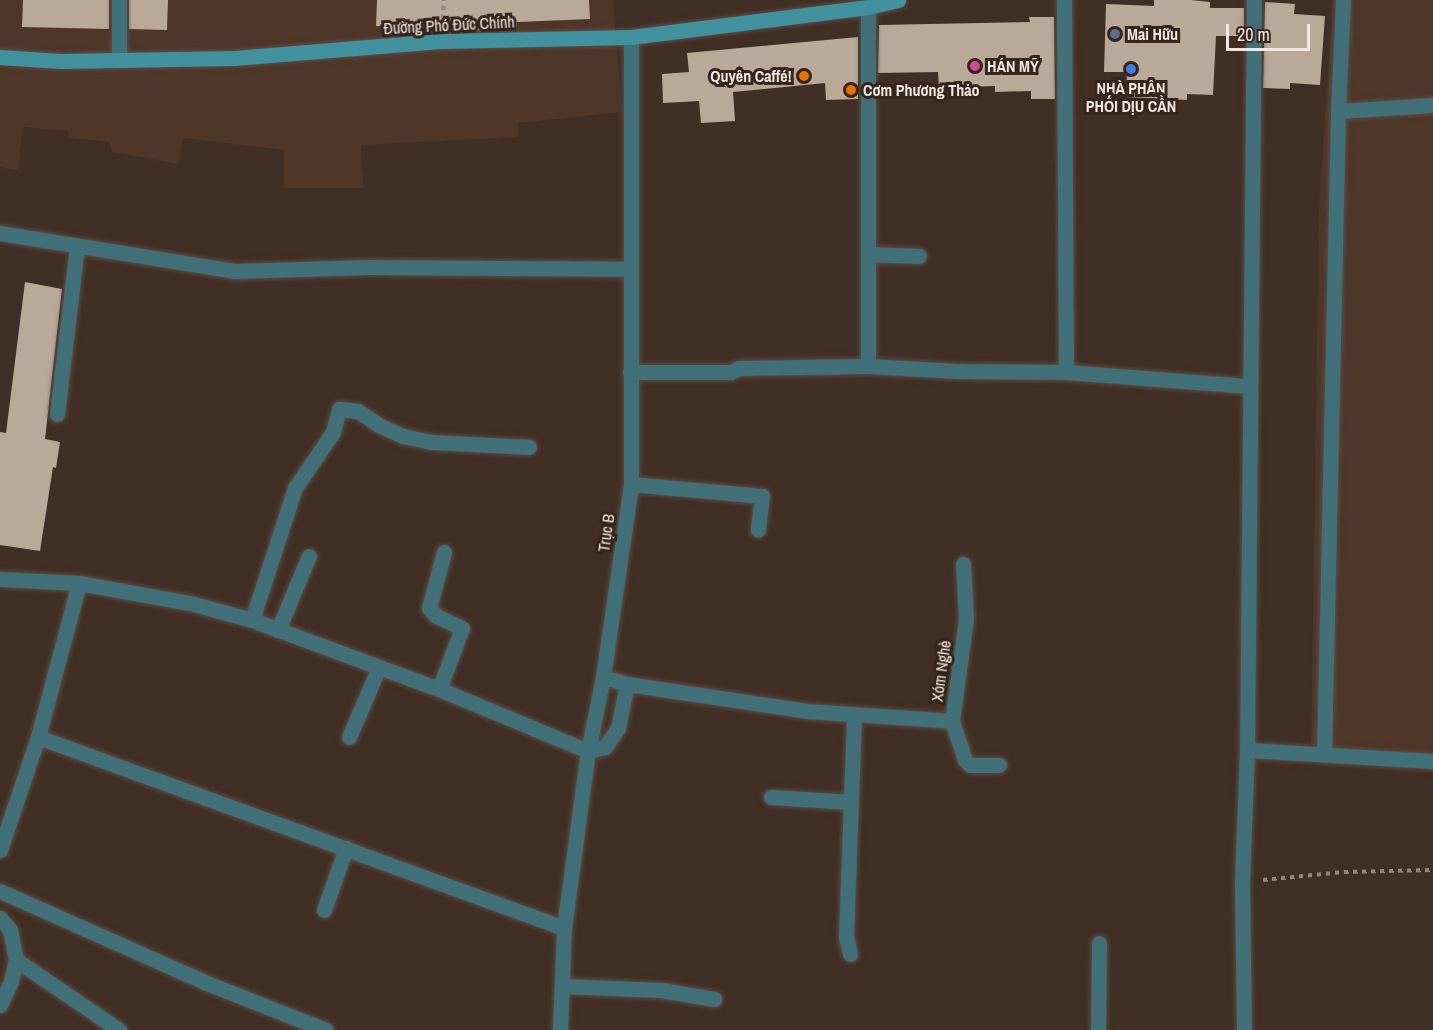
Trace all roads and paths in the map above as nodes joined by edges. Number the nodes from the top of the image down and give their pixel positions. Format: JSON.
{"nodes":[{"id":1,"x":119,"y":0,"type":"edge"},
{"id":2,"x":898,"y":0,"type":"edge"},
{"id":3,"x":1064,"y":0,"type":"edge"},
{"id":4,"x":1254,"y":0,"type":"edge"},
{"id":5,"x":1343,"y":0,"type":"edge"},
{"id":6,"x":868,"y":7,"type":"junction"},
{"id":7,"x":631,"y":37,"type":"junction"},
{"id":8,"x":0,"y":57,"type":"edge"},
{"id":9,"x":119,"y":59,"type":"junction"},
{"id":10,"x":1433,"y":105,"type":"edge"},
{"id":11,"x":1338,"y":111,"type":"junction"},
{"id":12,"x":0,"y":233,"type":"edge"},
{"id":13,"x":77,"y":246,"type":"junction"},
{"id":14,"x":868,"y":254,"type":"junction"},
{"id":15,"x":919,"y":256,"type":"dead end"},
{"id":16,"x":629,"y":269,"type":"junction"},
{"id":17,"x":868,"y":366,"type":"junction"},
{"id":18,"x":630,"y":372,"type":"junction"},
{"id":19,"x":1066,"y":372,"type":"junction"},
{"id":20,"x":1249,"y":386,"type":"junction"},
{"id":21,"x":57,"y":414,"type":"dead end"},
{"id":22,"x":529,"y":447,"type":"dead end"},
{"id":23,"x":631,"y":484,"type":"junction"},
{"id":24,"x":758,"y":530,"type":"dead end"},
{"id":25,"x":444,"y":552,"type":"dead end"},
{"id":26,"x":309,"y":556,"type":"dead end"},
{"id":27,"x":963,"y":564,"type":"dead end"},
{"id":28,"x":0,"y":579,"type":"edge"},
{"id":29,"x":79,"y":583,"type":"junction"},
{"id":30,"x":252,"y":621,"type":"junction"},
{"id":31,"x":278,"y":630,"type":"junction"},
{"id":32,"x":379,"y":667,"type":"junction"},
{"id":33,"x":603,"y":677,"type":"junction"},
{"id":34,"x":627,"y":684,"type":"junction"},
{"id":35,"x":439,"y":689,"type":"junction"},
{"id":36,"x":854,"y":714,"type":"junction"},
{"id":37,"x":952,"y":721,"type":"junction"},
{"id":38,"x":38,"y":737,"type":"junction"},
{"id":39,"x":349,"y":737,"type":"dead end"},
{"id":40,"x":1247,"y":750,"type":"junction"},
{"id":41,"x":588,"y":751,"type":"junction"},
{"id":42,"x":1324,"y":755,"type":"junction"},
{"id":43,"x":1433,"y":761,"type":"edge"},
{"id":44,"x":999,"y":765,"type":"dead end"},
{"id":45,"x":771,"y":797,"type":"dead end"},
{"id":46,"x":851,"y":802,"type":"junction"},
{"id":47,"x":346,"y":848,"type":"junction"},
{"id":48,"x":0,"y":850,"type":"edge"},
{"id":49,"x":1433,"y":870,"type":"edge"},
{"id":50,"x":1242,"y":881,"type":"junction"},
{"id":51,"x":0,"y":891,"type":"edge"},
{"id":52,"x":324,"y":910,"type":"dead end"},
{"id":53,"x":0,"y":918,"type":"edge"},
{"id":54,"x":564,"y":928,"type":"junction"},
{"id":55,"x":1100,"y":943,"type":"dead end"},
{"id":56,"x":850,"y":954,"type":"dead end"},
{"id":57,"x":16,"y":960,"type":"junction"},
{"id":58,"x":562,"y":986,"type":"junction"},
{"id":59,"x":714,"y":999,"type":"dead end"},
{"id":60,"x":0,"y":1005,"type":"edge"},
{"id":61,"x":308,"y":1027,"type":"edge"},
{"id":62,"x":119,"y":1030,"type":"edge"},
{"id":63,"x":326,"y":1030,"type":"edge"},
{"id":64,"x":560,"y":1030,"type":"edge"},
{"id":65,"x":1098,"y":1030,"type":"edge"},
{"id":66,"x":1244,"y":1030,"type":"edge"}],
"edges":[{"from":1,"to":9,"type":"street"},
{"from":2,"to":6,"type":"main road","name":"Đường Phó Đức Chính"},
{"from":3,"to":19,"type":"street"},
{"from":4,"to":20,"type":"street"},
{"from":5,"to":11,"type":"street"},
{"from":6,"to":7,"type":"main road","name":"Đường Phó Đức Chính"},
{"from":6,"to":14,"type":"street"},
{"from":7,"to":9,"type":"main road","name":"Đường Phó Đức Chính"},
{"from":7,"to":16,"type":"street","name":"Trục B"},
{"from":8,"to":9,"type":"main road","name":"Đường Phó Đức Chính"},
{"from":10,"to":11,"type":"street"},
{"from":11,"to":42,"type":"street"},
{"from":12,"to":13,"type":"street"},
{"from":13,"to":16,"type":"street"},
{"from":13,"to":21,"type":"street"},
{"from":14,"to":15,"type":"street"},
{"from":14,"to":17,"type":"street"},
{"from":16,"to":18,"type":"street","name":"Trục B"},
{"from":17,"to":18,"type":"street"},
{"from":17,"to":19,"type":"street"},
{"from":18,"to":23,"type":"street","name":"Trục B"},
{"from":19,"to":20,"type":"street"},
{"from":20,"to":40,"type":"street"},
{"from":22,"to":30,"type":"street"},
{"from":23,"to":24,"type":"street"},
{"from":23,"to":33,"type":"street","name":"Trục B"},
{"from":25,"to":35,"type":"street"},
{"from":26,"to":31,"type":"street"},
{"from":27,"to":37,"type":"street","name":"Xóm Nghè"},
{"from":28,"to":29,"type":"street"},
{"from":29,"to":30,"type":"street"},
{"from":29,"to":38,"type":"street"},
{"from":30,"to":31,"type":"street"},
{"from":31,"to":32,"type":"street"},
{"from":32,"to":35,"type":"street"},
{"from":32,"to":39,"type":"street"},
{"from":33,"to":34,"type":"street","name":"Xóm Nghè"},
{"from":33,"to":41,"type":"street","name":"Trục B"},
{"from":34,"to":36,"type":"street","name":"Xóm Nghè"},
{"from":34,"to":41,"type":"street"},
{"from":35,"to":41,"type":"street"},
{"from":36,"to":37,"type":"street","name":"Xóm Nghè"},
{"from":36,"to":46,"type":"street"},
{"from":37,"to":44,"type":"street"},
{"from":38,"to":47,"type":"street"},
{"from":38,"to":48,"type":"street"},
{"from":40,"to":42,"type":"street"},
{"from":40,"to":50,"type":"street"},
{"from":41,"to":54,"type":"street","name":"Trục B"},
{"from":42,"to":43,"type":"street"},
{"from":45,"to":46,"type":"street"},
{"from":46,"to":56,"type":"street"},
{"from":47,"to":52,"type":"street"},
{"from":47,"to":54,"type":"street"},
{"from":49,"to":50,"type":"path"},
{"from":50,"to":66,"type":"street"},
{"from":51,"to":61,"type":"street"},
{"from":53,"to":57,"type":"street"},
{"from":54,"to":58,"type":"street","name":"Trục B"},
{"from":55,"to":65,"type":"street"},
{"from":57,"to":60,"type":"street"},
{"from":57,"to":62,"type":"street"},
{"from":58,"to":59,"type":"street"},
{"from":58,"to":64,"type":"street","name":"Trục B"},
{"from":61,"to":63,"type":"street"}]}
